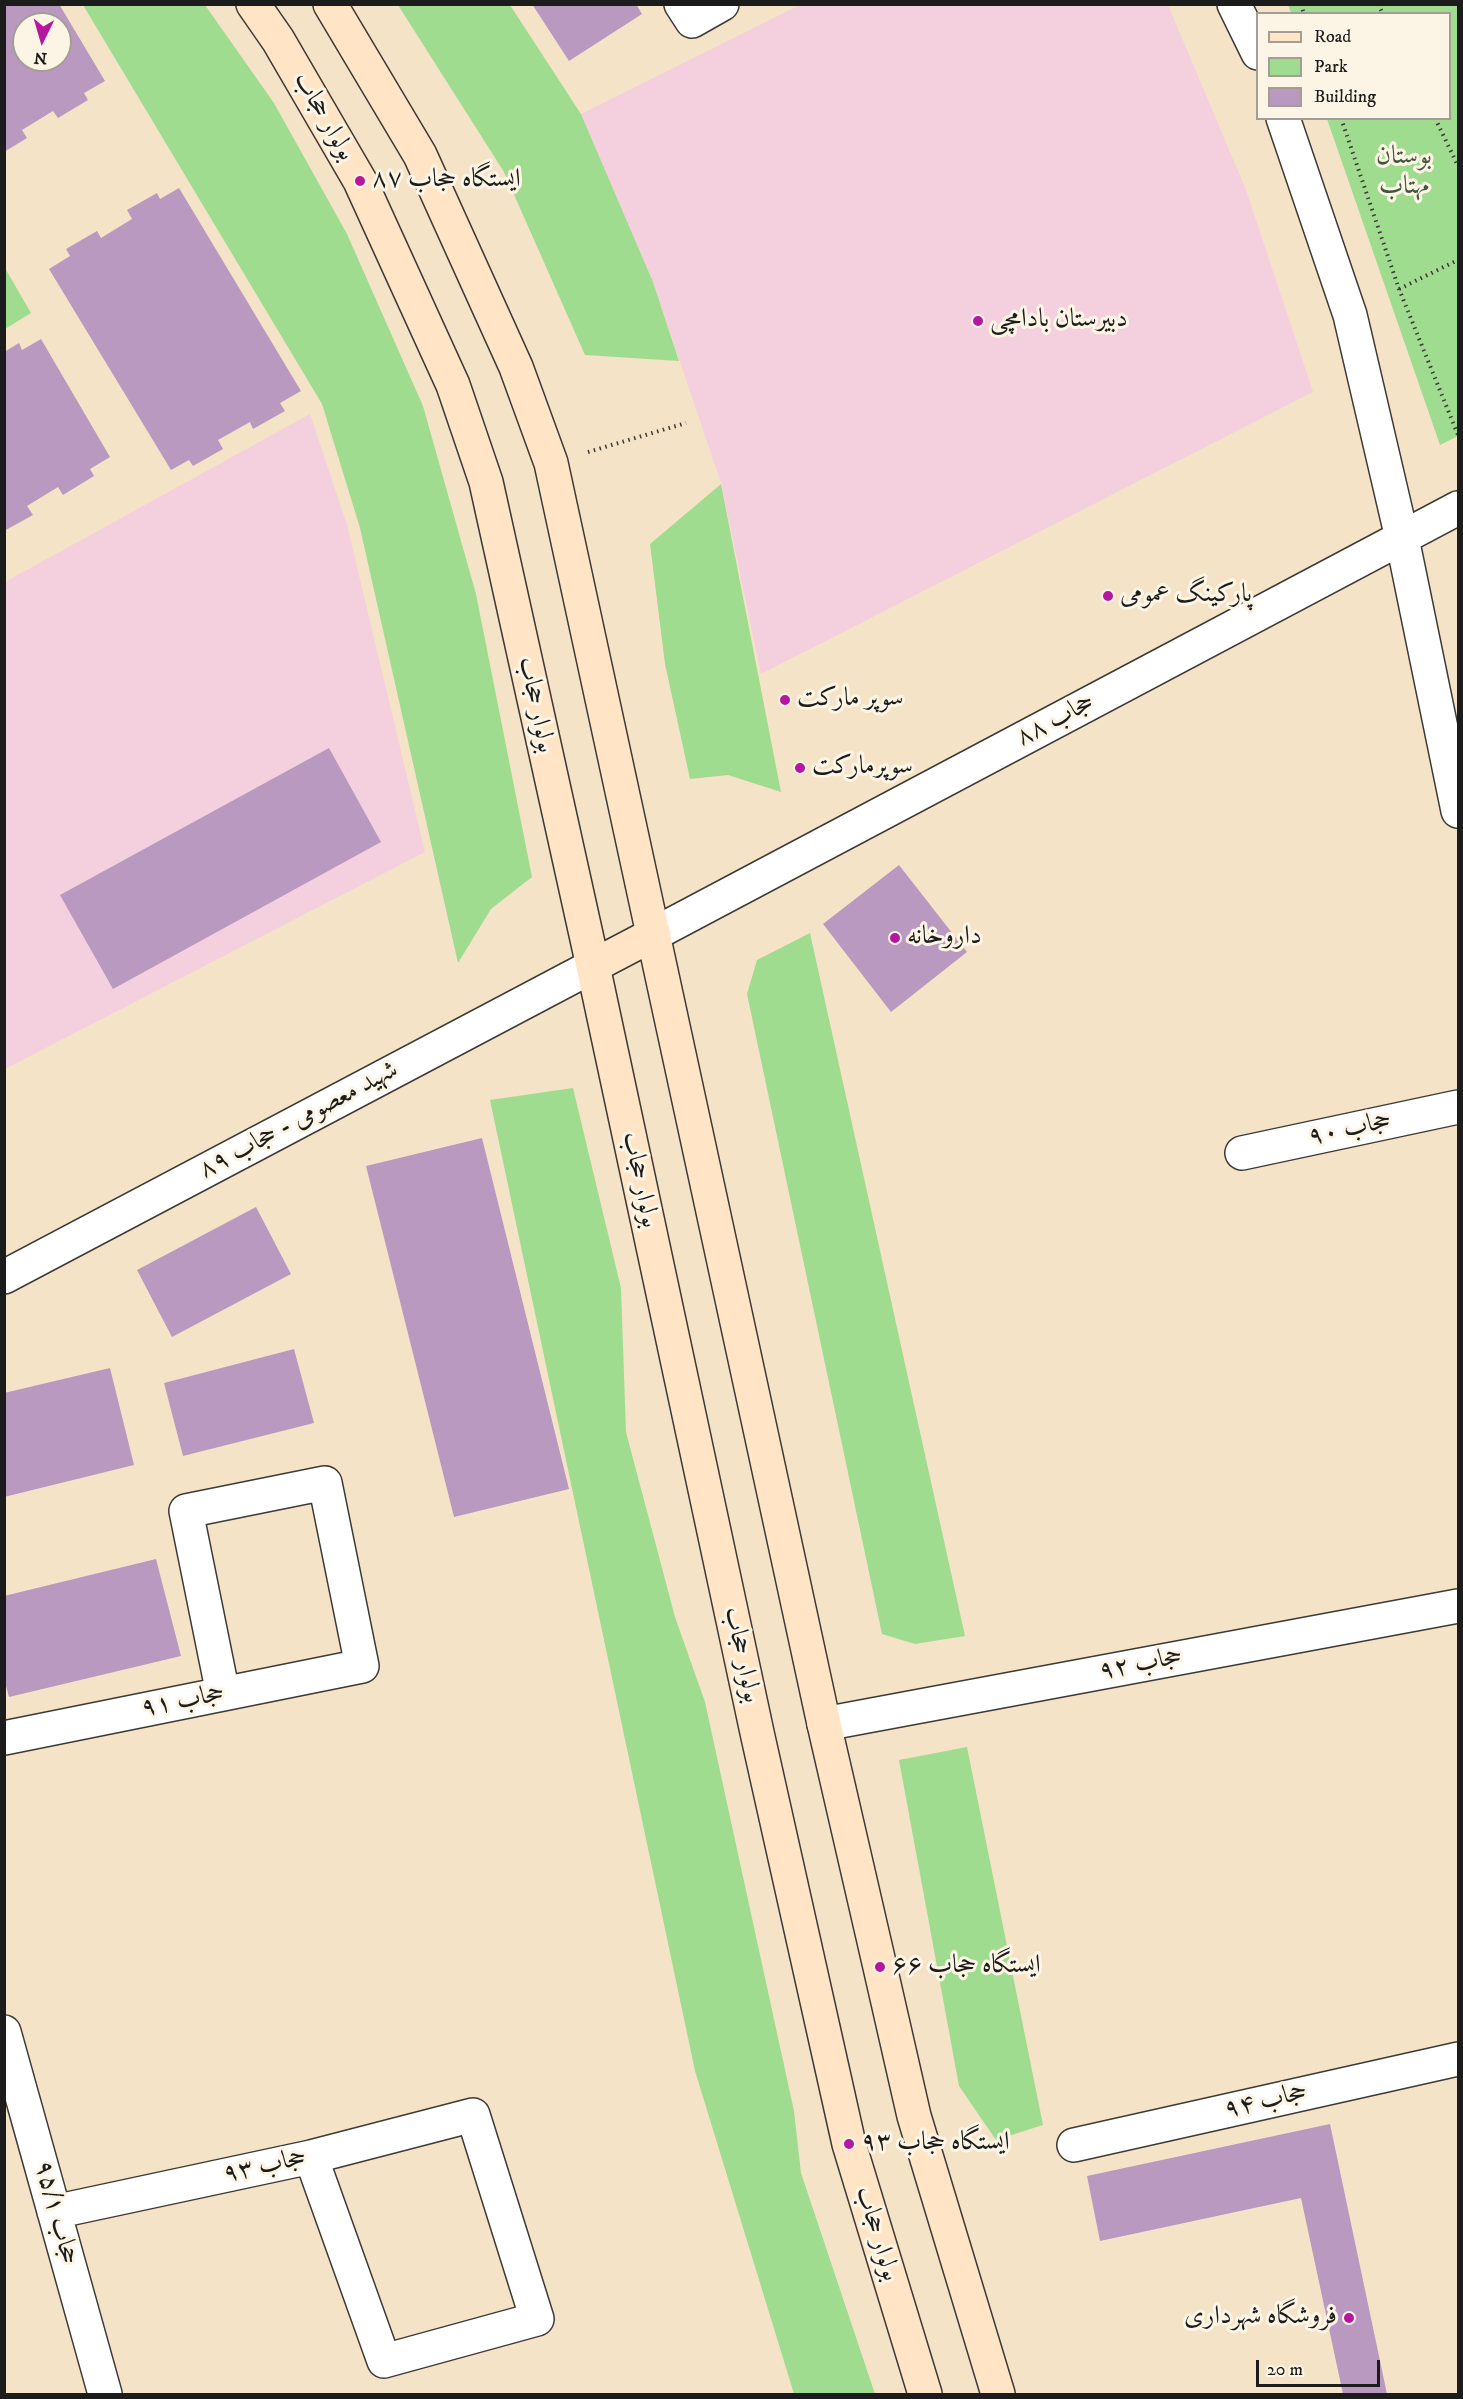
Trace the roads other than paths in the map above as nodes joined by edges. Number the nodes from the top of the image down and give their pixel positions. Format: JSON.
{"nodes":[{"id":1,"x":253,"y":4,"type":"edge"},
{"id":2,"x":330,"y":4,"type":"edge"},
{"id":3,"x":681,"y":4,"type":"edge"},
{"id":4,"x":722,"y":4,"type":"edge"},
{"id":5,"x":1234,"y":4,"type":"edge"},
{"id":6,"x":1256,"y":51,"type":"edge"},
{"id":7,"x":1284,"y":120,"type":"edge"},
{"id":8,"x":1458,"y":508,"type":"edge"},
{"id":9,"x":1402,"y":538,"type":"junction"},
{"id":10,"x":1458,"y":811,"type":"edge"},
{"id":11,"x":654,"y":934,"type":"junction"},
{"id":12,"x":593,"y":966,"type":"junction"},
{"id":13,"x":1458,"y":1107,"type":"edge"},
{"id":14,"x":1242,"y":1153,"type":"dead end"},
{"id":15,"x":7,"y":1275,"type":"edge"},
{"id":16,"x":1458,"y":1606,"type":"edge"},
{"id":17,"x":223,"y":1694,"type":"junction"},
{"id":18,"x":824,"y":1724,"type":"junction"},
{"id":19,"x":4,"y":1738,"type":"edge"},
{"id":20,"x":4,"y":2032,"type":"edge"},
{"id":21,"x":1458,"y":2059,"type":"edge"},
{"id":22,"x":1074,"y":2145,"type":"dead end"},
{"id":23,"x":311,"y":2157,"type":"junction"},
{"id":24,"x":54,"y":2212,"type":"junction"},
{"id":25,"x":105,"y":2394,"type":"edge"},
{"id":26,"x":925,"y":2394,"type":"edge"},
{"id":27,"x":998,"y":2394,"type":"edge"}],
"edges":[{"from":1,"to":12,"type":"main road","name":"بولوار حجاب"},
{"from":2,"to":11,"type":"main road"},
{"from":3,"to":4,"type":"street"},
{"from":5,"to":6,"type":"street"},
{"from":7,"to":9,"type":"street"},
{"from":8,"to":9,"type":"street","name":"حجاب ۸۸"},
{"from":9,"to":10,"type":"street"},
{"from":9,"to":11,"type":"street","name":"حجاب ۸۸"},
{"from":11,"to":12,"type":"main road"},
{"from":11,"to":18,"type":"main road"},
{"from":12,"to":15,"type":"street","name":"شهید معصومی - حجاب ۸۹"},
{"from":12,"to":26,"type":"main road","name":"بولوار حجاب"},
{"from":13,"to":14,"type":"street","name":"حجاب ۹۰"},
{"from":16,"to":18,"type":"street","name":"حجاب ۹۲"},
{"from":17,"to":17,"type":"street","name":"حجاب ۹۱"},
{"from":17,"to":19,"type":"street","name":"حجاب ۹۱"},
{"from":18,"to":27,"type":"main road"},
{"from":20,"to":24,"type":"street","name":"حجاب ۹۵/۱"},
{"from":21,"to":22,"type":"street","name":"حجاب ۹۴"},
{"from":23,"to":23,"type":"street","name":"حجاب ۹۳"},
{"from":23,"to":24,"type":"street","name":"حجاب ۹۳"},
{"from":24,"to":25,"type":"street","name":"حجاب ۹۵/۱"}]}
